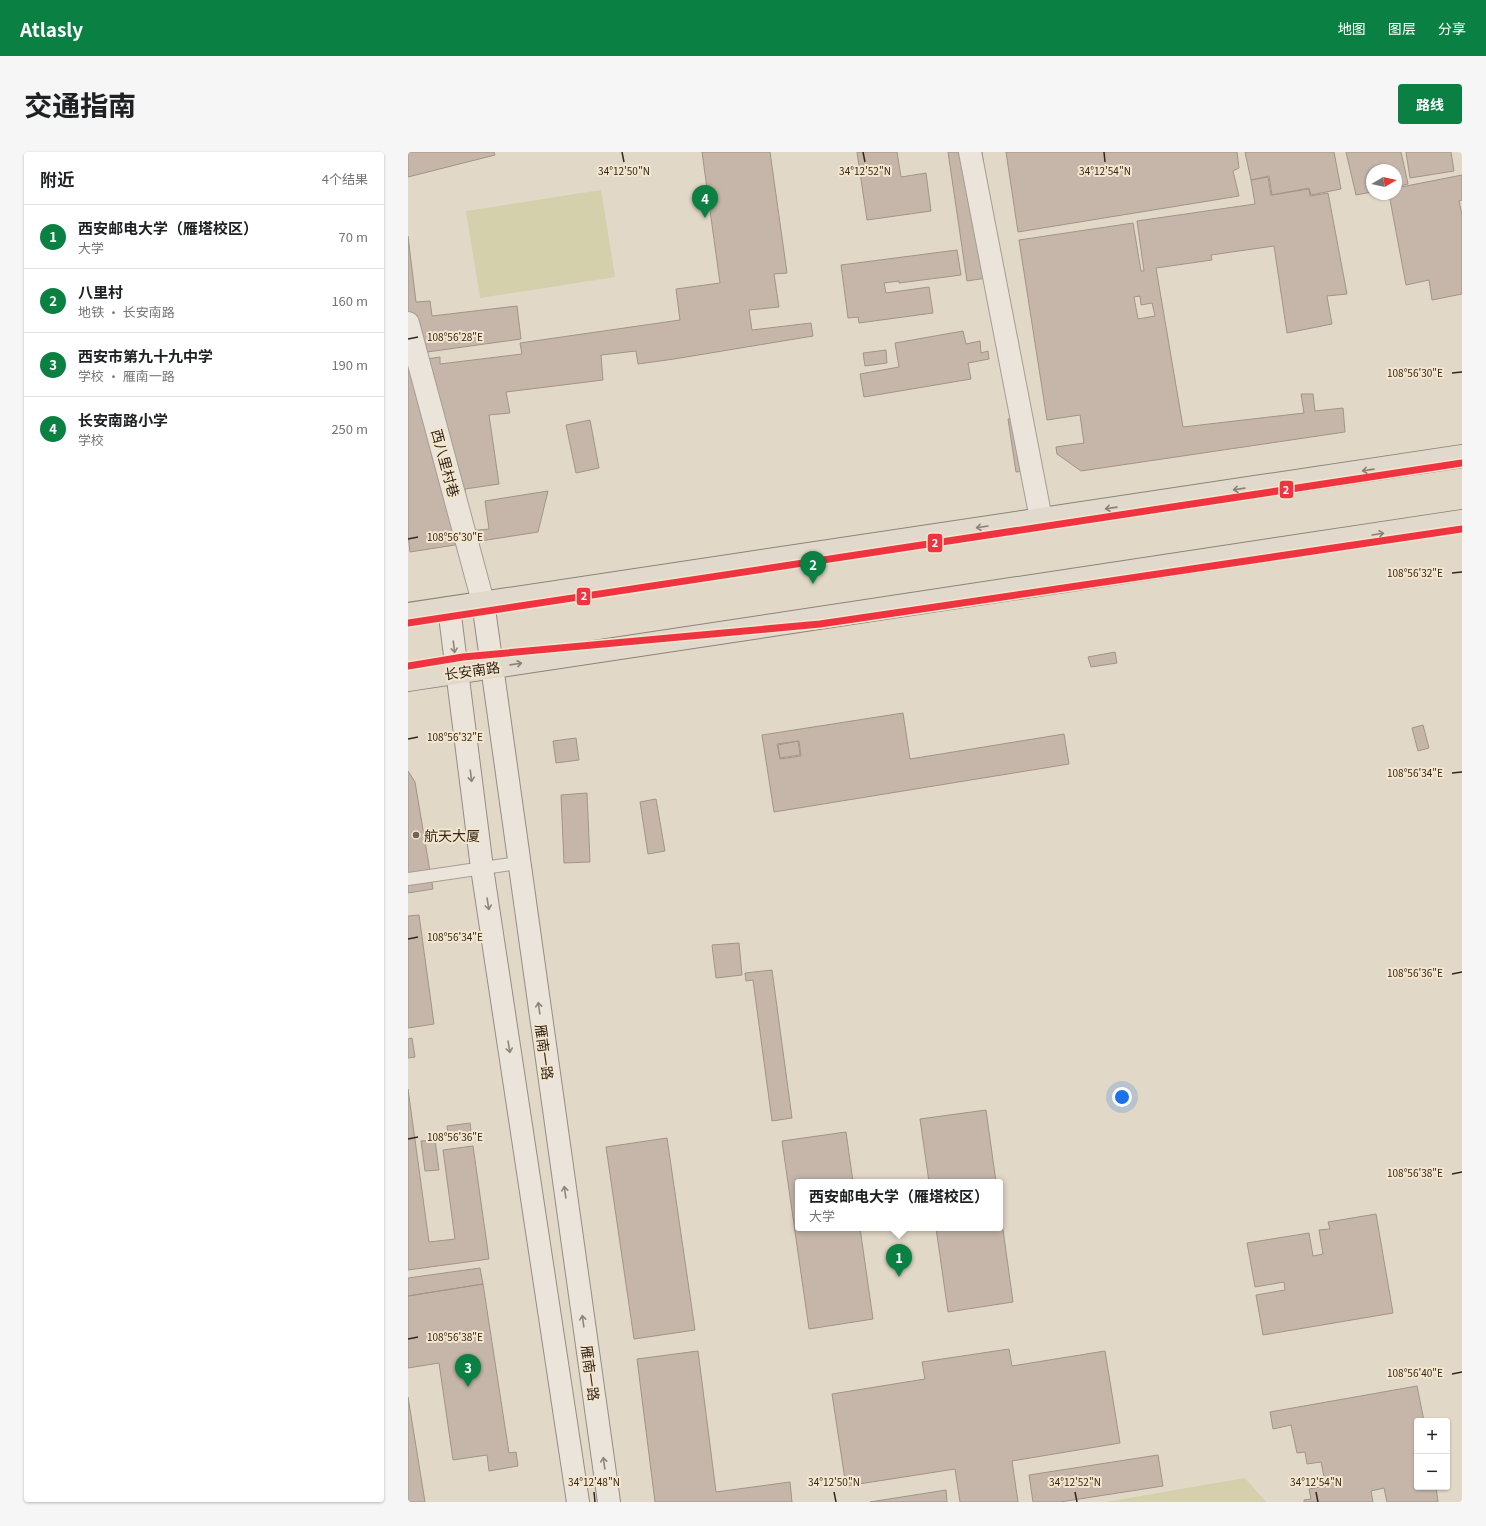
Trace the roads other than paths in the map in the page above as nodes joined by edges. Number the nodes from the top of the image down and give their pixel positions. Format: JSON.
{"nodes":[{"id":1,"x":970,"y":152,"type":"edge"},
{"id":2,"x":408,"y":323,"type":"edge"},
{"id":3,"x":1462,"y":456,"type":"edge"},
{"id":4,"x":1041,"y":518,"type":"junction"},
{"id":5,"x":1462,"y":521,"type":"edge"},
{"id":6,"x":483,"y":602,"type":"junction"},
{"id":7,"x":449,"y":608,"type":"junction"},
{"id":8,"x":408,"y":614,"type":"edge"},
{"id":9,"x":493,"y":667,"type":"junction"},
{"id":10,"x":457,"y":672,"type":"junction"},
{"id":11,"x":408,"y":680,"type":"edge"},
{"id":12,"x":518,"y":863,"type":"junction"},
{"id":13,"x":482,"y":868,"type":"junction"},
{"id":14,"x":408,"y":879,"type":"edge"},
{"id":15,"x":578,"y":1502,"type":"edge"},
{"id":16,"x":609,"y":1502,"type":"edge"}],
"edges":[{"from":1,"to":4,"type":"main road"},
{"from":2,"to":6,"type":"main road","name":"西八里村巷"},
{"from":3,"to":4,"type":"main road","one_way":true},
{"from":4,"to":6,"type":"main road","one_way":true},
{"from":9,"to":5,"type":"main road","name":"长安南路","one_way":true},
{"from":6,"to":7,"type":"main road"},
{"from":6,"to":9,"type":"main road","name":"雁南一路"},
{"from":7,"to":8,"type":"main road"},
{"from":7,"to":10,"type":"main road","one_way":true},
{"from":9,"to":10,"type":"main road","name":"长安南路"},
{"from":9,"to":12,"type":"main road","name":"雁南一路"},
{"from":10,"to":11,"type":"main road","name":"长安南路"},
{"from":10,"to":13,"type":"main road","one_way":true},
{"from":12,"to":13,"type":"lane"},
{"from":16,"to":12,"type":"main road","name":"雁南一路","one_way":true},
{"from":13,"to":14,"type":"lane"},
{"from":13,"to":15,"type":"main road","one_way":true}]}
